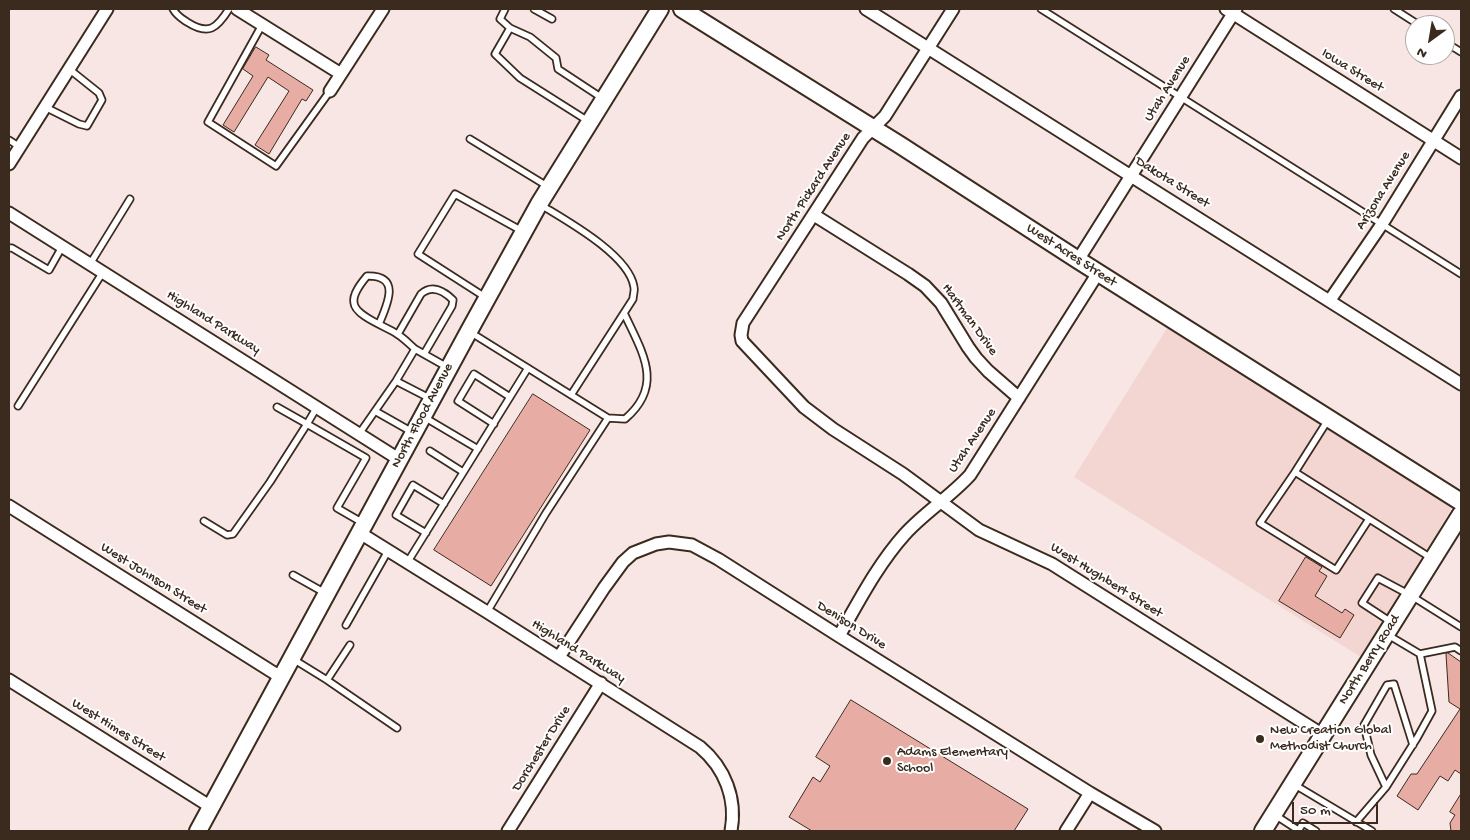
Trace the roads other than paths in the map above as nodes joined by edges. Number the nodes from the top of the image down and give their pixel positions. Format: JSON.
{"nodes":[{"id":1,"x":107,"y":9,"type":"edge"},
{"id":2,"x":173,"y":9,"type":"edge"},
{"id":3,"x":229,"y":9,"type":"edge"},
{"id":4,"x":237,"y":9,"type":"edge"},
{"id":5,"x":382,"y":9,"type":"edge"},
{"id":6,"x":505,"y":9,"type":"edge"},
{"id":7,"x":534,"y":9,"type":"edge"},
{"id":8,"x":660,"y":9,"type":"edge"},
{"id":9,"x":682,"y":9,"type":"edge"},
{"id":10,"x":866,"y":9,"type":"edge"},
{"id":11,"x":953,"y":9,"type":"edge"},
{"id":12,"x":1041,"y":9,"type":"edge"},
{"id":13,"x":1394,"y":9,"type":"edge"},
{"id":14,"x":1232,"y":10,"type":"edge"},
{"id":15,"x":1405,"y":16,"type":"edge"},
{"id":16,"x":552,"y":18,"type":"dead end"},
{"id":17,"x":262,"y":25,"type":"junction"},
{"id":18,"x":510,"y":28,"type":"junction"},
{"id":19,"x":928,"y":48,"type":"junction"},
{"id":20,"x":70,"y":69,"type":"junction"},
{"id":21,"x":341,"y":74,"type":"junction"},
{"id":22,"x":330,"y":91,"type":"joint"},
{"id":23,"x":1181,"y":96,"type":"junction"},
{"id":24,"x":1461,"y":96,"type":"edge"},
{"id":25,"x":604,"y":99,"type":"junction"},
{"id":26,"x":45,"y":107,"type":"junction"},
{"id":27,"x":590,"y":122,"type":"junction"},
{"id":28,"x":872,"y":128,"type":"junction"},
{"id":29,"x":470,"y":139,"type":"dead end"},
{"id":30,"x":9,"y":140,"type":"edge"},
{"id":31,"x":1434,"y":141,"type":"junction"},
{"id":32,"x":20,"y":146,"type":"junction"},
{"id":33,"x":1461,"y":158,"type":"edge"},
{"id":34,"x":9,"y":164,"type":"edge"},
{"id":35,"x":1132,"y":175,"type":"junction"},
{"id":36,"x":549,"y":188,"type":"junction"},
{"id":37,"x":130,"y":200,"type":"dead end"},
{"id":38,"x":539,"y":204,"type":"junction"},
{"id":39,"x":9,"y":213,"type":"edge"},
{"id":40,"x":814,"y":215,"type":"junction"},
{"id":41,"x":1382,"y":224,"type":"junction"},
{"id":42,"x":524,"y":232,"type":"junction"},
{"id":43,"x":62,"y":247,"type":"junction"},
{"id":44,"x":9,"y":248,"type":"edge"},
{"id":45,"x":1078,"y":260,"type":"junction"},
{"id":46,"x":90,"y":264,"type":"junction"},
{"id":47,"x":103,"y":272,"type":"junction"},
{"id":48,"x":1098,"y":273,"type":"junction"},
{"id":49,"x":1461,"y":274,"type":"edge"},
{"id":50,"x":487,"y":298,"type":"junction"},
{"id":51,"x":1330,"y":300,"type":"junction"},
{"id":52,"x":624,"y":313,"type":"junction"},
{"id":53,"x":379,"y":324,"type":"junction"},
{"id":54,"x":469,"y":331,"type":"junction"},
{"id":55,"x":398,"y":334,"type":"junction"},
{"id":56,"x":741,"y":335,"type":"joint"},
{"id":57,"x":415,"y":349,"type":"junction"},
{"id":58,"x":424,"y":354,"type":"junction"},
{"id":59,"x":448,"y":368,"type":"junction"},
{"id":60,"x":528,"y":368,"type":"junction"},
{"id":61,"x":396,"y":381,"type":"junction"},
{"id":62,"x":1461,"y":384,"type":"edge"},
{"id":63,"x":571,"y":395,"type":"junction"},
{"id":64,"x":510,"y":397,"type":"junction"},
{"id":65,"x":1020,"y":398,"type":"junction"},
{"id":66,"x":432,"y":400,"type":"junction"},
{"id":67,"x":18,"y":406,"type":"dead end"},
{"id":68,"x":277,"y":407,"type":"dead end"},
{"id":69,"x":317,"y":407,"type":"junction"},
{"id":70,"x":375,"y":411,"type":"junction"},
{"id":71,"x":423,"y":416,"type":"junction"},
{"id":72,"x":608,"y":418,"type":"junction"},
{"id":73,"x":1328,"y":419,"type":"junction"},
{"id":74,"x":307,"y":424,"type":"junction"},
{"id":75,"x":494,"y":424,"type":"junction"},
{"id":76,"x":414,"y":433,"type":"junction"},
{"id":77,"x":359,"y":434,"type":"junction"},
{"id":78,"x":478,"y":449,"type":"junction"},
{"id":79,"x":430,"y":451,"type":"dead end"},
{"id":80,"x":400,"y":460,"type":"junction"},
{"id":81,"x":463,"y":472,"type":"junction"},
{"id":82,"x":1294,"y":472,"type":"junction"},
{"id":83,"x":1461,"y":502,"type":"edge"},
{"id":84,"x":940,"y":503,"type":"junction"},
{"id":85,"x":444,"y":504,"type":"junction"},
{"id":86,"x":9,"y":506,"type":"edge"},
{"id":87,"x":1461,"y":514,"type":"edge"},
{"id":88,"x":1369,"y":519,"type":"junction"},
{"id":89,"x":204,"y":521,"type":"dead end"},
{"id":90,"x":362,"y":528,"type":"junction"},
{"id":91,"x":426,"y":533,"type":"junction"},
{"id":92,"x":388,"y":551,"type":"junction"},
{"id":93,"x":1433,"y":560,"type":"junction"},
{"id":94,"x":407,"y":563,"type":"junction"},
{"id":95,"x":294,"y":575,"type":"dead end"},
{"id":96,"x":327,"y":594,"type":"junction"},
{"id":97,"x":1410,"y":595,"type":"junction"},
{"id":98,"x":487,"y":612,"type":"junction"},
{"id":99,"x":346,"y":625,"type":"dead end"},
{"id":100,"x":1461,"y":627,"type":"edge"},
{"id":101,"x":1390,"y":628,"type":"junction"},
{"id":102,"x":839,"y":636,"type":"junction"},
{"id":103,"x":350,"y":645,"type":"dead end"},
{"id":104,"x":1461,"y":651,"type":"edge"},
{"id":105,"x":1420,"y":654,"type":"junction"},
{"id":106,"x":559,"y":657,"type":"junction"},
{"id":107,"x":293,"y":659,"type":"junction"},
{"id":108,"x":282,"y":678,"type":"junction"},
{"id":109,"x":9,"y":680,"type":"edge"},
{"id":110,"x":328,"y":680,"type":"junction"},
{"id":111,"x":601,"y":683,"type":"junction"},
{"id":112,"x":397,"y":728,"type":"dead end"},
{"id":113,"x":1323,"y":735,"type":"junction"},
{"id":114,"x":1413,"y":746,"type":"junction"},
{"id":115,"x":1293,"y":784,"type":"junction"},
{"id":116,"x":1386,"y":787,"type":"junction"},
{"id":117,"x":1090,"y":794,"type":"junction"},
{"id":118,"x":211,"y":807,"type":"junction"},
{"id":119,"x":1274,"y":814,"type":"junction"},
{"id":120,"x":1356,"y":822,"type":"junction"},
{"id":121,"x":1312,"y":830,"type":"edge"},
{"id":122,"x":198,"y":831,"type":"edge"},
{"id":123,"x":508,"y":831,"type":"edge"},
{"id":124,"x":732,"y":831,"type":"edge"},
{"id":125,"x":1066,"y":831,"type":"edge"},
{"id":126,"x":1155,"y":831,"type":"edge"},
{"id":127,"x":1263,"y":831,"type":"edge"},
{"id":128,"x":1298,"y":831,"type":"edge"},
{"id":129,"x":1372,"y":831,"type":"edge"}],
"edges":[{"from":1,"to":20,"type":"street"},
{"from":2,"to":3,"type":"lane"},
{"from":4,"to":17,"type":"street"},
{"from":5,"to":21,"type":"street"},
{"from":6,"to":18,"type":"lane"},
{"from":7,"to":16,"type":"lane"},
{"from":8,"to":25,"type":"street","name":"North Flood Avenue"},
{"from":9,"to":28,"type":"street","name":"West Acres Street"},
{"from":10,"to":19,"type":"street","name":"Dakota Street"},
{"from":11,"to":19,"type":"street","name":"North Pickard Avenue"},
{"from":12,"to":23,"type":"lane"},
{"from":13,"to":15,"type":"lane"},
{"from":14,"to":23,"type":"street","name":"Utah Avenue"},
{"from":14,"to":31,"type":"street","name":"Iowa Street"},
{"from":17,"to":21,"type":"street"},
{"from":17,"to":22,"type":"lane"},
{"from":18,"to":25,"type":"lane"},
{"from":18,"to":27,"type":"lane"},
{"from":19,"to":28,"type":"street","name":"North Pickard Avenue"},
{"from":19,"to":35,"type":"street","name":"Dakota Street"},
{"from":20,"to":26,"type":"street"},
{"from":20,"to":26,"type":"lane"},
{"from":21,"to":22,"type":"street"},
{"from":23,"to":35,"type":"street","name":"Utah Avenue"},
{"from":23,"to":41,"type":"lane"},
{"from":24,"to":31,"type":"street","name":"Arizona Avenue"},
{"from":25,"to":27,"type":"street","name":"North Flood Avenue"},
{"from":26,"to":32,"type":"street"},
{"from":27,"to":36,"type":"street","name":"North Flood Avenue"},
{"from":28,"to":40,"type":"street","name":"North Pickard Avenue"},
{"from":28,"to":45,"type":"street","name":"West Acres Street"},
{"from":29,"to":36,"type":"lane"},
{"from":30,"to":32,"type":"lane"},
{"from":31,"to":33,"type":"street","name":"Iowa Street"},
{"from":31,"to":41,"type":"street","name":"Arizona Avenue"},
{"from":32,"to":34,"type":"street"},
{"from":35,"to":45,"type":"street","name":"Utah Avenue"},
{"from":35,"to":51,"type":"street","name":"Dakota Street"},
{"from":36,"to":38,"type":"street","name":"North Flood Avenue"},
{"from":37,"to":46,"type":"lane"},
{"from":38,"to":42,"type":"street","name":"North Flood Avenue"},
{"from":38,"to":52,"type":"lane"},
{"from":39,"to":43,"type":"street","name":"Highland Parkway"},
{"from":40,"to":56,"type":"street","name":"North Pickard Avenue"},
{"from":40,"to":65,"type":"street","name":"Hartman Drive"},
{"from":41,"to":49,"type":"lane"},
{"from":41,"to":51,"type":"street","name":"Arizona Avenue"},
{"from":42,"to":50,"type":"street","name":"North Flood Avenue"},
{"from":42,"to":50,"type":"lane"},
{"from":43,"to":44,"type":"lane"},
{"from":43,"to":46,"type":"street","name":"Highland Parkway"},
{"from":45,"to":48,"type":"street","name":"West Acres Street"},
{"from":46,"to":47,"type":"street","name":"Highland Parkway"},
{"from":47,"to":67,"type":"lane"},
{"from":47,"to":69,"type":"street","name":"Highland Parkway"},
{"from":48,"to":65,"type":"street","name":"Utah Avenue"},
{"from":48,"to":73,"type":"street","name":"West Acres Street"},
{"from":50,"to":54,"type":"street","name":"North Flood Avenue"},
{"from":51,"to":62,"type":"street","name":"Dakota Street"},
{"from":52,"to":63,"type":"lane"},
{"from":52,"to":72,"type":"lane"},
{"from":53,"to":53,"type":"lane"},
{"from":53,"to":55,"type":"lane"},
{"from":54,"to":59,"type":"street","name":"North Flood Avenue"},
{"from":54,"to":60,"type":"lane"},
{"from":55,"to":57,"type":"lane"},
{"from":55,"to":58,"type":"lane"},
{"from":56,"to":84,"type":"street","name":"West Hughbert Street"},
{"from":57,"to":58,"type":"lane"},
{"from":57,"to":61,"type":"lane"},
{"from":58,"to":59,"type":"lane"},
{"from":59,"to":66,"type":"street","name":"North Flood Avenue"},
{"from":60,"to":63,"type":"lane"},
{"from":60,"to":64,"type":"lane"},
{"from":61,"to":66,"type":"lane"},
{"from":61,"to":70,"type":"lane"},
{"from":63,"to":72,"type":"lane"},
{"from":64,"to":75,"type":"lane"},
{"from":64,"to":75,"type":"lane"},
{"from":65,"to":84,"type":"street","name":"Utah Avenue"},
{"from":66,"to":71,"type":"street","name":"North Flood Avenue"},
{"from":68,"to":74,"type":"lane"},
{"from":69,"to":74,"type":"lane"},
{"from":69,"to":77,"type":"street","name":"Highland Parkway"},
{"from":70,"to":76,"type":"lane"},
{"from":70,"to":77,"type":"lane"},
{"from":71,"to":76,"type":"street","name":"North Flood Avenue"},
{"from":71,"to":78,"type":"lane"},
{"from":72,"to":98,"type":"lane"},
{"from":73,"to":82,"type":"lane"},
{"from":73,"to":83,"type":"street","name":"West Acres Street"},
{"from":74,"to":89,"type":"lane"},
{"from":74,"to":90,"type":"lane"},
{"from":75,"to":78,"type":"lane"},
{"from":76,"to":80,"type":"street","name":"North Flood Avenue"},
{"from":77,"to":80,"type":"street","name":"Highland Parkway"},
{"from":78,"to":81,"type":"lane"},
{"from":79,"to":81,"type":"lane"},
{"from":80,"to":90,"type":"street","name":"North Flood Avenue"},
{"from":81,"to":85,"type":"lane"},
{"from":82,"to":88,"type":"lane"},
{"from":82,"to":88,"type":"lane"},
{"from":84,"to":102,"type":"street","name":"Utah Avenue"},
{"from":84,"to":113,"type":"street","name":"West Hughbert Street"},
{"from":85,"to":91,"type":"lane"},
{"from":85,"to":91,"type":"lane"},
{"from":86,"to":108,"type":"street","name":"West Johnson Street"},
{"from":87,"to":93,"type":"street","name":"North Berry Road"},
{"from":88,"to":93,"type":"lane"},
{"from":90,"to":92,"type":"street","name":"Highland Parkway"},
{"from":90,"to":96,"type":"street","name":"North Flood Avenue"},
{"from":91,"to":94,"type":"lane"},
{"from":92,"to":94,"type":"street","name":"Highland Parkway"},
{"from":92,"to":99,"type":"lane"},
{"from":93,"to":97,"type":"street","name":"North Berry Road"},
{"from":94,"to":98,"type":"street","name":"Highland Parkway"},
{"from":95,"to":96,"type":"lane"},
{"from":96,"to":107,"type":"street","name":"North Flood Avenue"},
{"from":97,"to":100,"type":"lane"},
{"from":97,"to":101,"type":"street","name":"North Berry Road"},
{"from":97,"to":101,"type":"lane"},
{"from":98,"to":106,"type":"street","name":"Highland Parkway"},
{"from":101,"to":105,"type":"lane"},
{"from":101,"to":113,"type":"street","name":"North Berry Road"},
{"from":102,"to":106,"type":"street","name":"Denison Drive"},
{"from":102,"to":117,"type":"street","name":"Denison Drive"},
{"from":103,"to":110,"type":"lane"},
{"from":104,"to":105,"type":"lane"},
{"from":105,"to":114,"type":"lane"},
{"from":106,"to":111,"type":"street","name":"Highland Parkway"},
{"from":107,"to":108,"type":"street","name":"North Flood Avenue"},
{"from":107,"to":110,"type":"lane"},
{"from":108,"to":118,"type":"street","name":"North Flood Avenue"},
{"from":109,"to":118,"type":"street","name":"West Himes Street"},
{"from":110,"to":112,"type":"lane"},
{"from":111,"to":123,"type":"street","name":"Dorchester Drive"},
{"from":111,"to":124,"type":"street","name":"Highland Parkway"},
{"from":113,"to":115,"type":"street","name":"North Berry Road"},
{"from":114,"to":116,"type":"lane"},
{"from":114,"to":116,"type":"lane"},
{"from":115,"to":119,"type":"street","name":"North Berry Road"},
{"from":115,"to":120,"type":"lane"},
{"from":116,"to":120,"type":"lane"},
{"from":117,"to":125,"type":"street"},
{"from":117,"to":126,"type":"street","name":"Denison Drive"},
{"from":118,"to":122,"type":"street","name":"North Flood Avenue"},
{"from":119,"to":127,"type":"street","name":"North Berry Road"},
{"from":119,"to":128,"type":"lane"},
{"from":120,"to":129,"type":"lane"},
{"from":121,"to":128,"type":"lane"}]}
